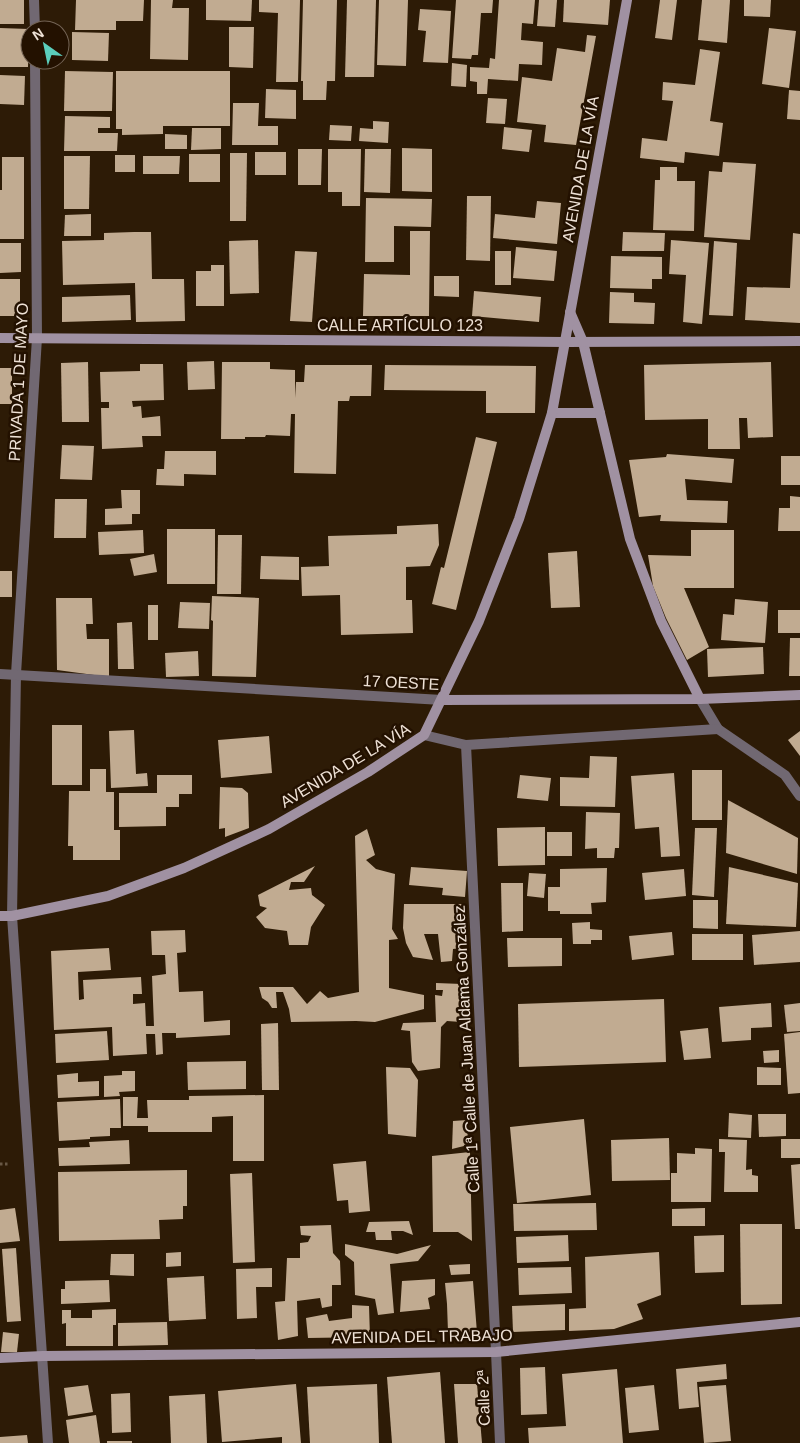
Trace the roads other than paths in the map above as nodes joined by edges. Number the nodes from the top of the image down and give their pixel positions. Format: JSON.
{"nodes":[{"id":1,"x":34,"y":0,"type":"edge"},
{"id":2,"x":627,"y":0,"type":"edge"},
{"id":3,"x":35,"y":20,"type":"edge"},
{"id":4,"x":35,"y":70,"type":"edge"},
{"id":5,"x":570,"y":312,"type":"junction"},
{"id":6,"x":0,"y":338,"type":"edge"},
{"id":7,"x":37,"y":338,"type":"junction"},
{"id":8,"x":800,"y":341,"type":"edge"},
{"id":9,"x":565,"y":342,"type":"junction"},
{"id":10,"x":584,"y":342,"type":"junction"},
{"id":11,"x":600,"y":412,"type":"junction"},
{"id":12,"x":552,"y":413,"type":"junction"},
{"id":13,"x":0,"y":674,"type":"edge"},
{"id":14,"x":16,"y":674,"type":"junction"},
{"id":15,"x":800,"y":695,"type":"edge"},
{"id":16,"x":442,"y":700,"type":"junction"},
{"id":17,"x":700,"y":700,"type":"junction"},
{"id":18,"x":718,"y":729,"type":"junction"},
{"id":19,"x":424,"y":735,"type":"junction"},
{"id":20,"x":466,"y":745,"type":"junction"},
{"id":21,"x":800,"y":796,"type":"edge"},
{"id":22,"x":0,"y":916,"type":"edge"},
{"id":23,"x":12,"y":916,"type":"junction"},
{"id":24,"x":800,"y":1322,"type":"edge"},
{"id":25,"x":496,"y":1352,"type":"junction"},
{"id":26,"x":43,"y":1356,"type":"junction"},
{"id":27,"x":0,"y":1358,"type":"edge"},
{"id":28,"x":48,"y":1443,"type":"edge"},
{"id":29,"x":500,"y":1443,"type":"edge"}],
"edges":[{"from":1,"to":3,"type":"street"},
{"from":2,"to":5,"type":"street","name":"AVENIDA DE LA VÍA"},
{"from":4,"to":7,"type":"street","name":"PRIVADA 1 DE MAYO"},
{"from":5,"to":9,"type":"street","name":"AVENIDA DE LA VÍA"},
{"from":5,"to":10,"type":"street"},
{"from":6,"to":7,"type":"street","name":"CALLE ARTÍCULO 123"},
{"from":7,"to":9,"type":"street","name":"CALLE ARTÍCULO 123"},
{"from":7,"to":14,"type":"street","name":"PRIVADA 1 DE MAYO"},
{"from":8,"to":10,"type":"street","name":"CALLE ARTÍCULO 123"},
{"from":9,"to":10,"type":"street","name":"CALLE ARTÍCULO 123"},
{"from":9,"to":12,"type":"street","name":"AVENIDA DE LA VÍA"},
{"from":10,"to":11,"type":"street"},
{"from":11,"to":12,"type":"street"},
{"from":11,"to":17,"type":"street"},
{"from":12,"to":16,"type":"street","name":"AVENIDA DE LA VÍA"},
{"from":13,"to":14,"type":"street","name":"17 OESTE"},
{"from":14,"to":16,"type":"street","name":"17 OESTE"},
{"from":14,"to":23,"type":"street","name":"PRIVADA 1 DE MAYO"},
{"from":15,"to":17,"type":"street","name":"17 OESTE"},
{"from":16,"to":17,"type":"street","name":"17 OESTE"},
{"from":16,"to":19,"type":"street","name":"AVENIDA DE LA VÍA"},
{"from":17,"to":18,"type":"street"},
{"from":18,"to":20,"type":"street"},
{"from":18,"to":21,"type":"street"},
{"from":19,"to":20,"type":"street"},
{"from":19,"to":23,"type":"street","name":"AVENIDA DE LA VÍA"},
{"from":20,"to":25,"type":"street","name":"Calle 1ª Calle de Juan Aldama González"},
{"from":22,"to":23,"type":"street","name":"AVENIDA DE LA VÍA"},
{"from":23,"to":26,"type":"street","name":"PRIVADA 1 DE MAYO"},
{"from":24,"to":25,"type":"street","name":"AVENIDA DEL TRABAJO"},
{"from":25,"to":26,"type":"street","name":"AVENIDA DEL TRABAJO"},
{"from":25,"to":29,"type":"street","name":"Calle 2ª"},
{"from":26,"to":27,"type":"street","name":"AVENIDA DEL TRABAJO"},
{"from":26,"to":28,"type":"street","name":"PRIVADA 1 DE MAYO"}]}
